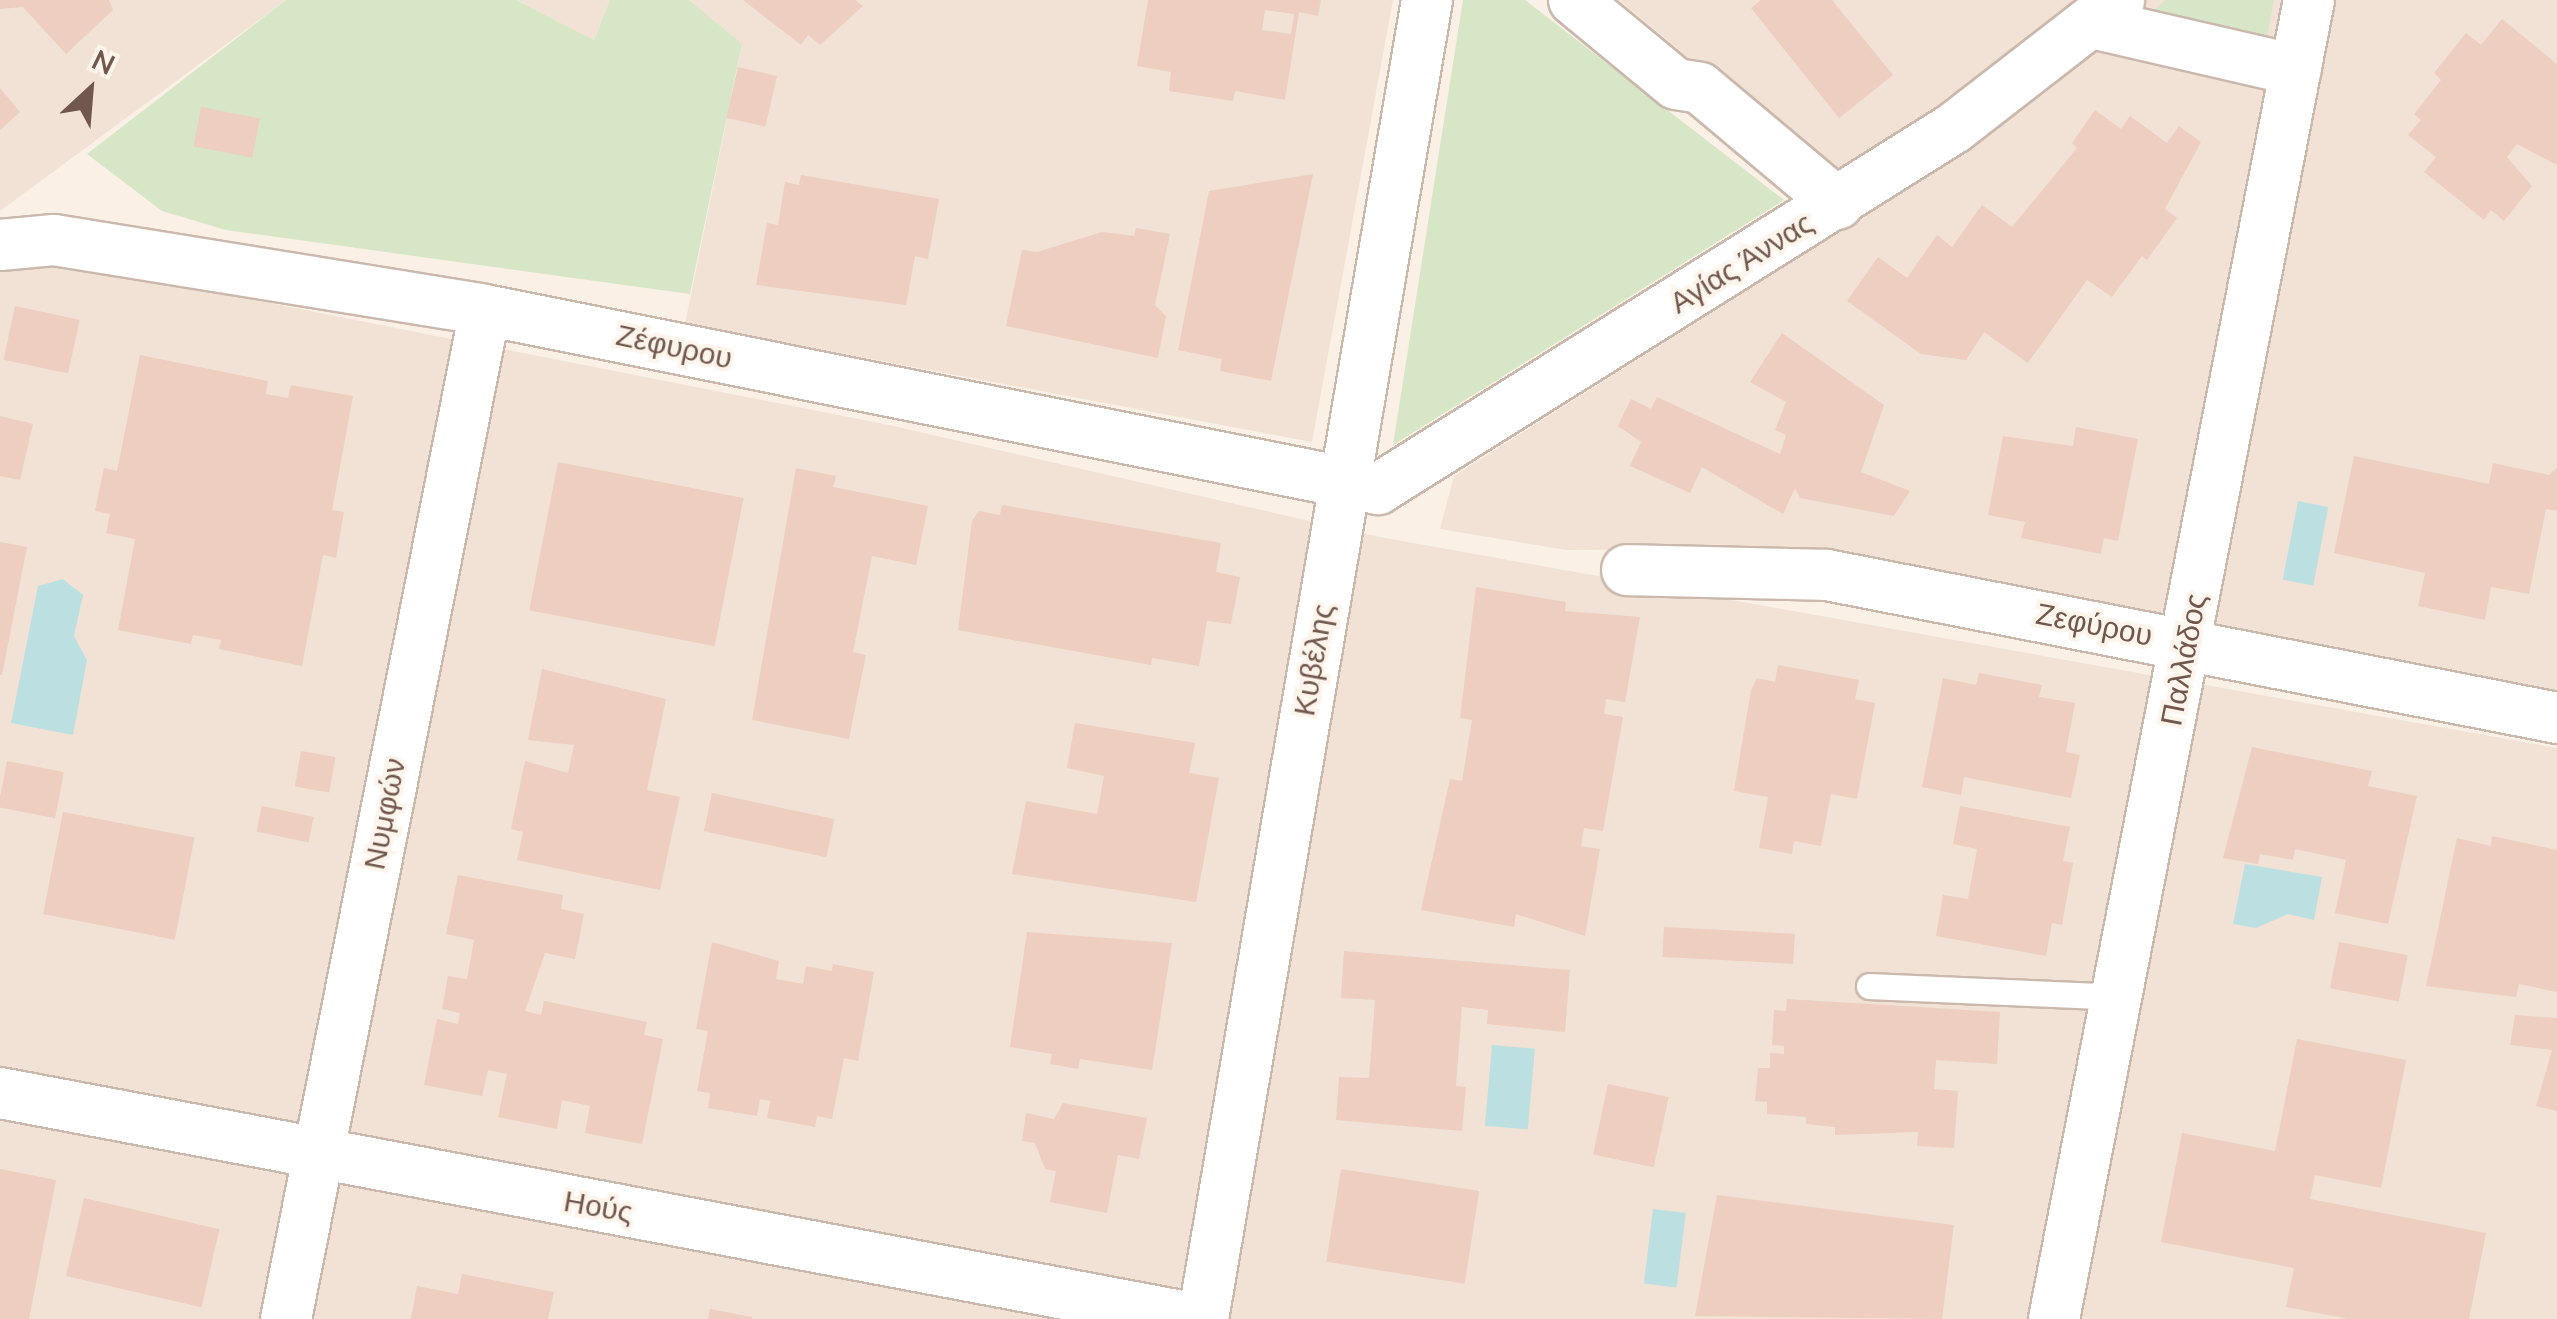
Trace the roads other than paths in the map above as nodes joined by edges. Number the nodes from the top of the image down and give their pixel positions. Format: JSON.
{"nodes":[{"id":1,"x":1427,"y":0,"type":"edge"},
{"id":2,"x":1574,"y":0,"type":"edge"},
{"id":3,"x":2309,"y":0,"type":"edge"},
{"id":4,"x":2105,"y":11,"type":"edge"},
{"id":5,"x":2296,"y":70,"type":"junction"},
{"id":6,"x":1838,"y":204,"type":"junction"},
{"id":7,"x":0,"y":245,"type":"edge"},
{"id":8,"x":485,"y":310,"type":"junction"},
{"id":9,"x":1345,"y":486,"type":"junction"},
{"id":10,"x":1626,"y":570,"type":"dead end"},
{"id":11,"x":2189,"y":644,"type":"junction"},
{"id":12,"x":2557,"y":718,"type":"edge"},
{"id":13,"x":1869,"y":986,"type":"dead end"},
{"id":14,"x":2116,"y":997,"type":"junction"},
{"id":15,"x":0,"y":1093,"type":"edge"},
{"id":16,"x":319,"y":1156,"type":"junction"},
{"id":17,"x":286,"y":1319,"type":"edge"},
{"id":18,"x":1200,"y":1319,"type":"edge"},
{"id":19,"x":2054,"y":1319,"type":"edge"}],
"edges":[{"from":1,"to":9,"type":"street","name":"Κυβέλης"},
{"from":2,"to":6,"type":"street"},
{"from":3,"to":5,"type":"street","name":"Παλλάδος"},
{"from":4,"to":5,"type":"street"},
{"from":4,"to":6,"type":"street","name":"Αγίας Άννας"},
{"from":5,"to":11,"type":"street","name":"Παλλάδος"},
{"from":6,"to":9,"type":"street","name":"Αγίας Άννας"},
{"from":7,"to":8,"type":"street","name":"Ζέφυρου"},
{"from":8,"to":9,"type":"street","name":"Ζέφυρου"},
{"from":8,"to":16,"type":"street","name":"Νυμφών"},
{"from":9,"to":18,"type":"street","name":"Κυβέλης"},
{"from":10,"to":11,"type":"street","name":"Ζεφύρου"},
{"from":11,"to":12,"type":"street","name":"Ζεφύρου"},
{"from":11,"to":14,"type":"street","name":"Παλλάδος"},
{"from":13,"to":14,"type":"lane"},
{"from":14,"to":19,"type":"street","name":"Παλλάδος"},
{"from":15,"to":16,"type":"street","name":"Ηούς"},
{"from":16,"to":17,"type":"street","name":"Νυμφών"},
{"from":16,"to":18,"type":"street","name":"Ηούς"}]}
